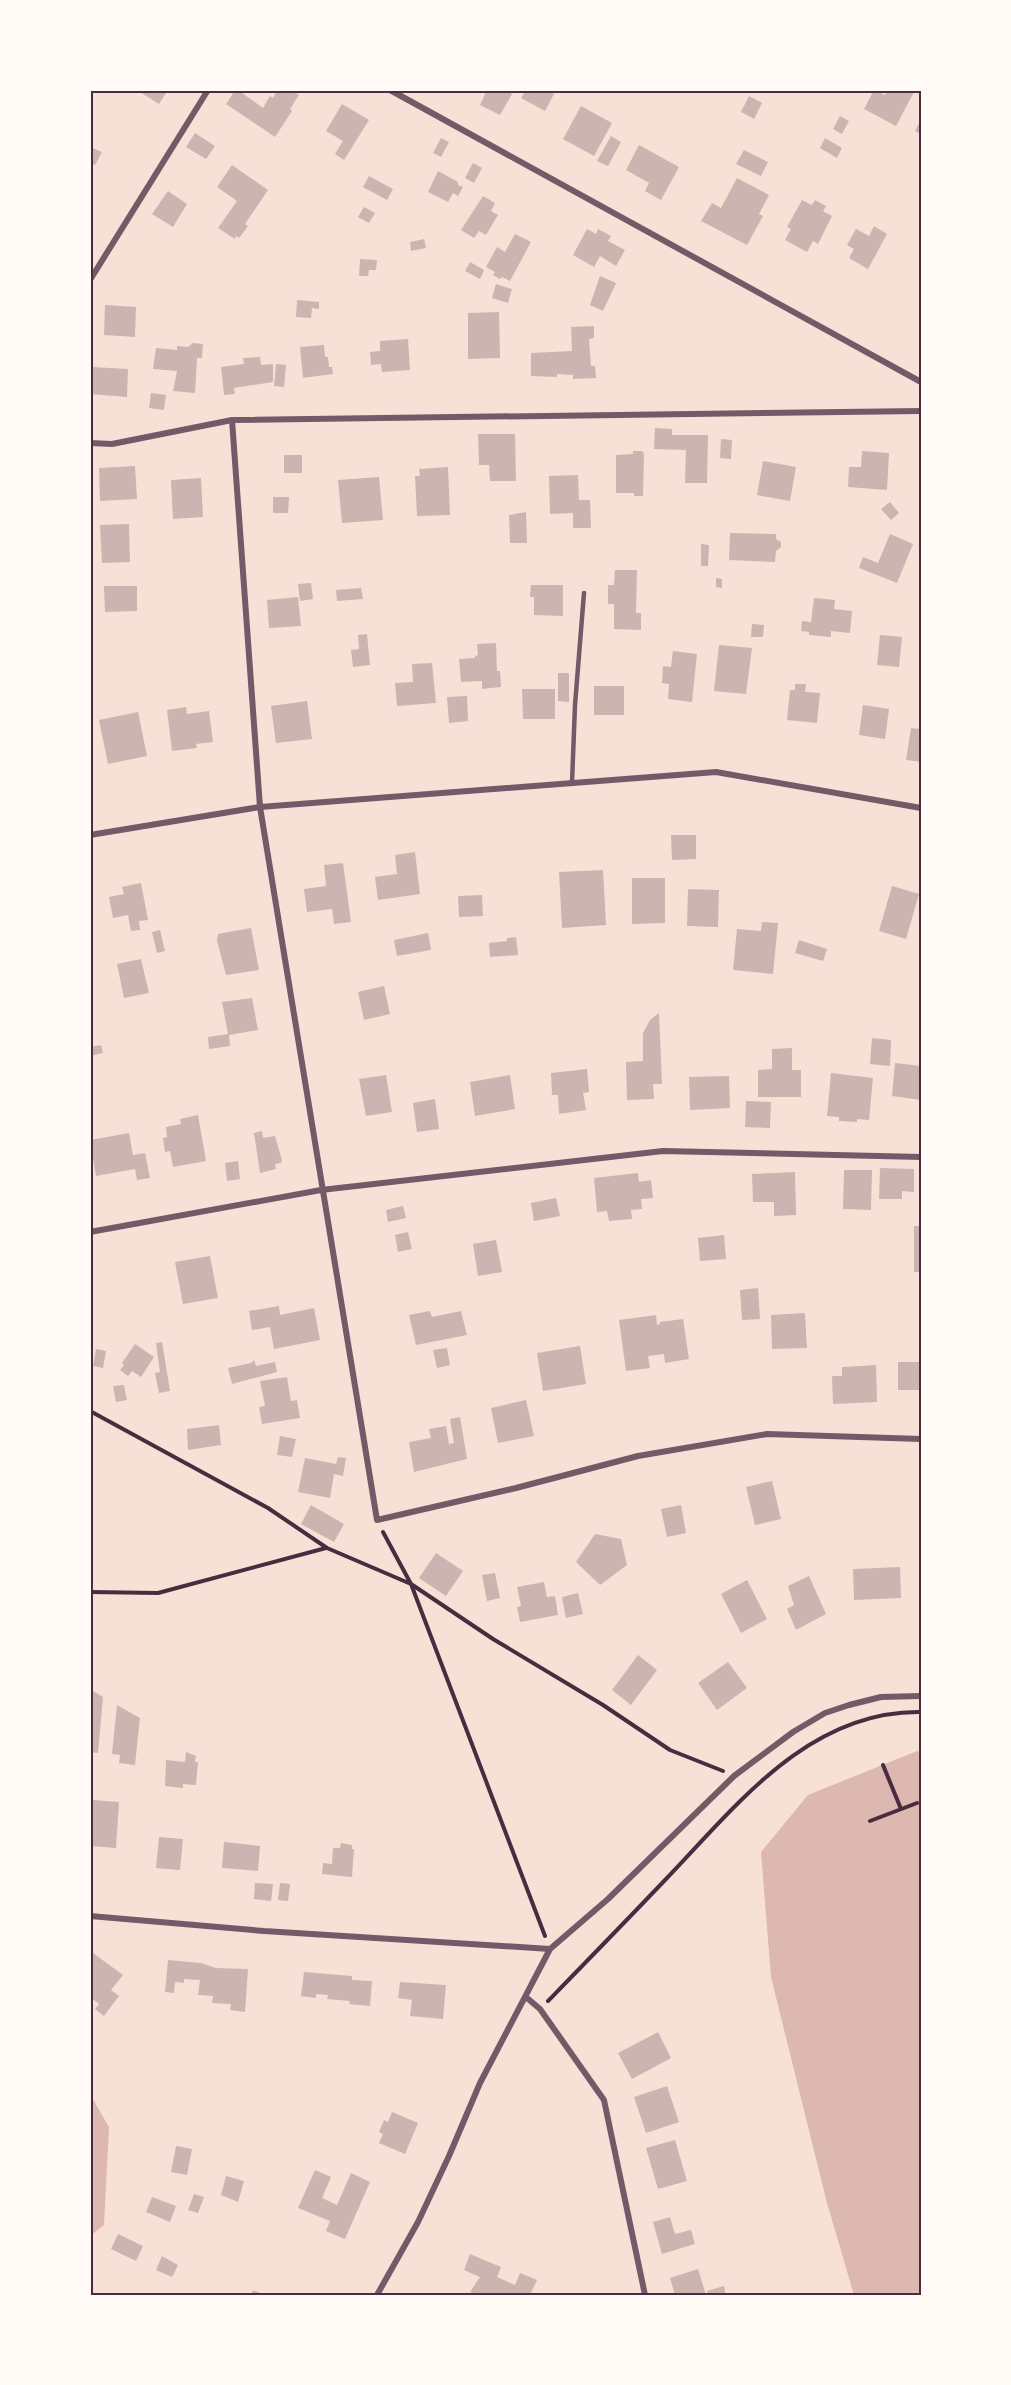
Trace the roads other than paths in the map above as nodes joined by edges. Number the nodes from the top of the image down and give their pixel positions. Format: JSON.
{"nodes":[{"id":1,"x":208,"y":90,"type":"edge"},
{"id":2,"x":390,"y":90,"type":"edge"},
{"id":3,"x":90,"y":280,"type":"edge"},
{"id":4,"x":921,"y":382,"type":"edge"},
{"id":5,"x":921,"y":411,"type":"edge"},
{"id":6,"x":232,"y":420,"type":"junction"},
{"id":7,"x":90,"y":442,"type":"edge"},
{"id":8,"x":584,"y":593,"type":"dead end"},
{"id":9,"x":572,"y":783,"type":"junction"},
{"id":10,"x":260,"y":807,"type":"junction"},
{"id":11,"x":921,"y":808,"type":"edge"},
{"id":12,"x":90,"y":835,"type":"edge"},
{"id":13,"x":921,"y":1157,"type":"edge"},
{"id":14,"x":321,"y":1190,"type":"junction"},
{"id":15,"x":90,"y":1232,"type":"edge"},
{"id":16,"x":921,"y":1439,"type":"edge"},
{"id":17,"x":921,"y":1696,"type":"edge"},
{"id":18,"x":90,"y":1916,"type":"edge"},
{"id":19,"x":550,"y":1949,"type":"junction"},
{"id":20,"x":526,"y":1998,"type":"junction"},
{"id":21,"x":377,"y":2295,"type":"edge"},
{"id":22,"x":645,"y":2295,"type":"edge"}],
"edges":[{"from":1,"to":3,"type":"street"},
{"from":2,"to":4,"type":"street"},
{"from":5,"to":6,"type":"street"},
{"from":6,"to":7,"type":"street"},
{"from":6,"to":10,"type":"street"},
{"from":8,"to":9,"type":"lane"},
{"from":9,"to":10,"type":"street"},
{"from":9,"to":11,"type":"street"},
{"from":10,"to":12,"type":"street"},
{"from":10,"to":14,"type":"street"},
{"from":13,"to":14,"type":"street"},
{"from":14,"to":15,"type":"street"},
{"from":14,"to":16,"type":"street"},
{"from":17,"to":19,"type":"street"},
{"from":18,"to":19,"type":"street"},
{"from":19,"to":20,"type":"street"},
{"from":20,"to":21,"type":"street"},
{"from":20,"to":22,"type":"street"}]}
